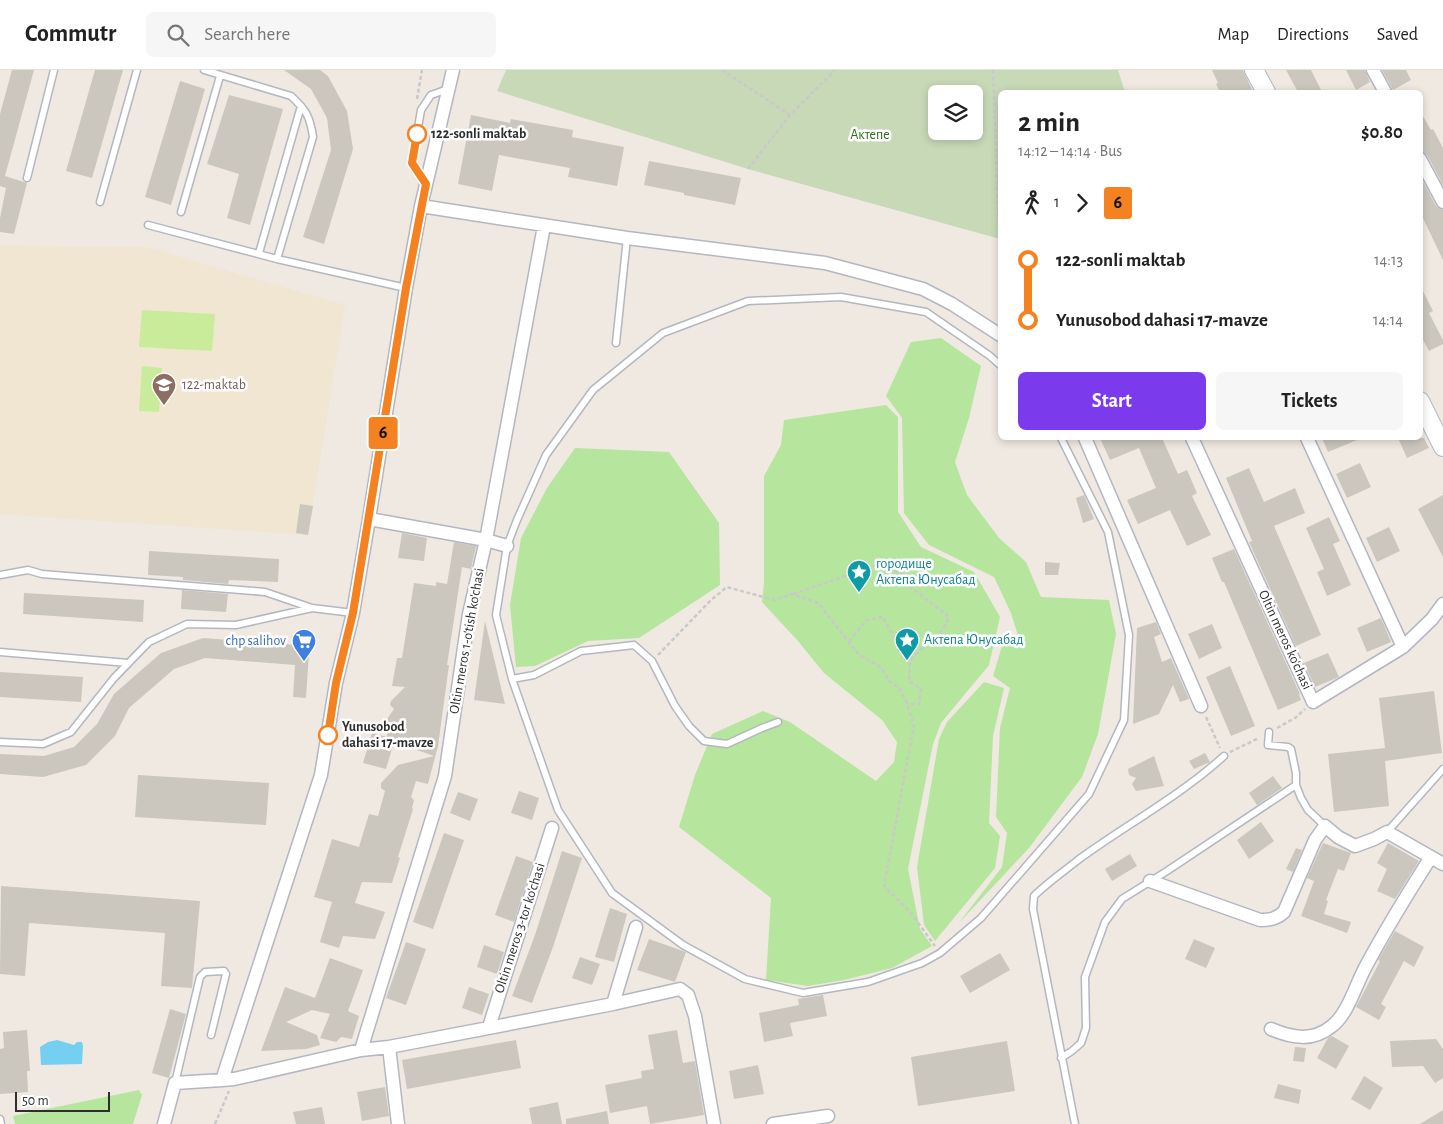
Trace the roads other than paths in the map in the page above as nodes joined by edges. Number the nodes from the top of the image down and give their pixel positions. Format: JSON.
{"nodes":[{"id":1,"x":54,"y":70,"type":"edge"},
{"id":2,"x":137,"y":70,"type":"edge"},
{"id":3,"x":204,"y":70,"type":"edge"},
{"id":4,"x":452,"y":70,"type":"edge"},
{"id":5,"x":1254,"y":70,"type":"edge"},
{"id":6,"x":1373,"y":70,"type":"edge"},
{"id":7,"x":220,"y":76,"type":"junction"},
{"id":8,"x":448,"y":89,"type":"junction"},
{"id":9,"x":1265,"y":90,"type":"edge"},
{"id":10,"x":1384,"y":90,"type":"edge"},
{"id":11,"x":301,"y":106,"type":"junction"},
{"id":12,"x":1423,"y":165,"type":"edge"},
{"id":13,"x":27,"y":178,"type":"dead end"},
{"id":14,"x":426,"y":184,"type":"junction"},
{"id":15,"x":100,"y":202,"type":"dead end"},
{"id":16,"x":1443,"y":202,"type":"edge"},
{"id":17,"x":421,"y":206,"type":"junction"},
{"id":18,"x":181,"y":212,"type":"dead end"},
{"id":19,"x":148,"y":225,"type":"dead end"},
{"id":20,"x":544,"y":226,"type":"junction"},
{"id":21,"x":627,"y":238,"type":"junction"},
{"id":22,"x":259,"y":253,"type":"junction"},
{"id":23,"x":277,"y":259,"type":"junction"},
{"id":24,"x":406,"y":288,"type":"junction"},
{"id":25,"x":998,"y":334,"type":"edge"},
{"id":26,"x":616,"y":343,"type":"dead end"},
{"id":27,"x":998,"y":363,"type":"edge"},
{"id":28,"x":1423,"y":407,"type":"edge"},
{"id":29,"x":1061,"y":440,"type":"edge"},
{"id":30,"x":1086,"y":440,"type":"edge"},
{"id":31,"x":1193,"y":440,"type":"edge"},
{"id":32,"x":1308,"y":440,"type":"edge"},
{"id":33,"x":1443,"y":447,"type":"edge"},
{"id":34,"x":369,"y":519,"type":"junction"},
{"id":35,"x":486,"y":540,"type":"junction"},
{"id":36,"x":507,"y":546,"type":"junction"},
{"id":37,"x":0,"y":575,"type":"edge"},
{"id":38,"x":1443,"y":604,"type":"edge"},
{"id":39,"x":312,"y":608,"type":"junction"},
{"id":40,"x":353,"y":613,"type":"junction"},
{"id":41,"x":1403,"y":647,"type":"junction"},
{"id":42,"x":0,"y":652,"type":"edge"},
{"id":43,"x":128,"y":663,"type":"junction"},
{"id":44,"x":512,"y":678,"type":"junction"},
{"id":45,"x":1201,"y":706,"type":"road end"},
{"id":46,"x":778,"y":722,"type":"dead end"},
{"id":47,"x":1268,"y":732,"type":"road end"},
{"id":48,"x":0,"y":742,"type":"edge"},
{"id":49,"x":1224,"y":756,"type":"road end"},
{"id":50,"x":1443,"y":769,"type":"edge"},
{"id":51,"x":1296,"y":785,"type":"junction"},
{"id":52,"x":1325,"y":826,"type":"junction"},
{"id":53,"x":552,"y":828,"type":"dead end"},
{"id":54,"x":1387,"y":832,"type":"junction"},
{"id":55,"x":1431,"y":857,"type":"junction"},
{"id":56,"x":1443,"y":864,"type":"edge"},
{"id":57,"x":1150,"y":881,"type":"junction"},
{"id":58,"x":636,"y":927,"type":"dead end"},
{"id":59,"x":613,"y":1004,"type":"junction"},
{"id":60,"x":489,"y":1027,"type":"junction"},
{"id":61,"x":1270,"y":1029,"type":"dead end"},
{"id":62,"x":211,"y":1035,"type":"dead end"},
{"id":63,"x":388,"y":1047,"type":"junction"},
{"id":64,"x":361,"y":1050,"type":"junction"},
{"id":65,"x":1061,"y":1058,"type":"junction"},
{"id":66,"x":228,"y":1080,"type":"junction"},
{"id":67,"x":175,"y":1083,"type":"junction"},
{"id":68,"x":828,"y":1116,"type":"dead end"},
{"id":69,"x":0,"y":1119,"type":"edge"},
{"id":70,"x":1,"y":1124,"type":"edge"},
{"id":71,"x":164,"y":1124,"type":"edge"},
{"id":72,"x":398,"y":1124,"type":"edge"},
{"id":73,"x":714,"y":1124,"type":"edge"},
{"id":74,"x":773,"y":1124,"type":"edge"},
{"id":75,"x":1074,"y":1124,"type":"edge"}],
"edges":[{"from":1,"to":13,"type":"lane"},
{"from":2,"to":15,"type":"lane"},
{"from":3,"to":7,"type":"lane"},
{"from":4,"to":8,"type":"street"},
{"from":5,"to":9,"type":"street"},
{"from":6,"to":10,"type":"street"},
{"from":7,"to":11,"type":"lane"},
{"from":7,"to":18,"type":"lane"},
{"from":8,"to":14,"type":"street"},
{"from":8,"to":14,"type":"lane"},
{"from":11,"to":22,"type":"lane"},
{"from":11,"to":23,"type":"lane"},
{"from":12,"to":16,"type":"street"},
{"from":14,"to":17,"type":"street"},
{"from":17,"to":20,"type":"street"},
{"from":17,"to":24,"type":"street"},
{"from":19,"to":22,"type":"lane"},
{"from":20,"to":21,"type":"street"},
{"from":20,"to":35,"type":"street","name":"Oltin meros 1-o'tish ko'chasi"},
{"from":21,"to":25,"type":"street"},
{"from":21,"to":26,"type":"lane"},
{"from":22,"to":23,"type":"lane"},
{"from":23,"to":24,"type":"lane"},
{"from":24,"to":34,"type":"street"},
{"from":27,"to":36,"type":"lane"},
{"from":28,"to":33,"type":"street"},
{"from":29,"to":44,"type":"lane"},
{"from":30,"to":45,"type":"street"},
{"from":31,"to":41,"type":"street","name":"Oltin meros ko'chasi"},
{"from":32,"to":41,"type":"street"},
{"from":34,"to":35,"type":"street"},
{"from":34,"to":40,"type":"street"},
{"from":35,"to":36,"type":"street"},
{"from":35,"to":64,"type":"street","name":"Oltin meros 1-o'tish ko'chasi"},
{"from":36,"to":44,"type":"lane"},
{"from":37,"to":39,"type":"lane"},
{"from":38,"to":41,"type":"street","name":"Oltin meros ko'chasi"},
{"from":39,"to":40,"type":"lane"},
{"from":39,"to":43,"type":"lane"},
{"from":40,"to":66,"type":"street"},
{"from":42,"to":43,"type":"lane"},
{"from":43,"to":48,"type":"lane"},
{"from":44,"to":46,"type":"lane"},
{"from":47,"to":51,"type":"lane"},
{"from":49,"to":65,"type":"lane"},
{"from":50,"to":54,"type":"lane"},
{"from":51,"to":52,"type":"lane"},
{"from":51,"to":57,"type":"lane"},
{"from":52,"to":54,"type":"street"},
{"from":52,"to":57,"type":"street"},
{"from":53,"to":60,"type":"street","name":"Oltin meros 3-tor ko'chasi"},
{"from":54,"to":55,"type":"street"},
{"from":55,"to":56,"type":"street"},
{"from":55,"to":61,"type":"street"},
{"from":57,"to":65,"type":"lane"},
{"from":58,"to":59,"type":"street"},
{"from":59,"to":60,"type":"street"},
{"from":59,"to":73,"type":"street"},
{"from":60,"to":63,"type":"street"},
{"from":62,"to":67,"type":"lane"},
{"from":63,"to":64,"type":"street"},
{"from":63,"to":72,"type":"street"},
{"from":64,"to":66,"type":"street"},
{"from":65,"to":75,"type":"lane"},
{"from":66,"to":67,"type":"street"},
{"from":67,"to":71,"type":"street"},
{"from":68,"to":74,"type":"street"},
{"from":69,"to":70,"type":"lane"}]}
